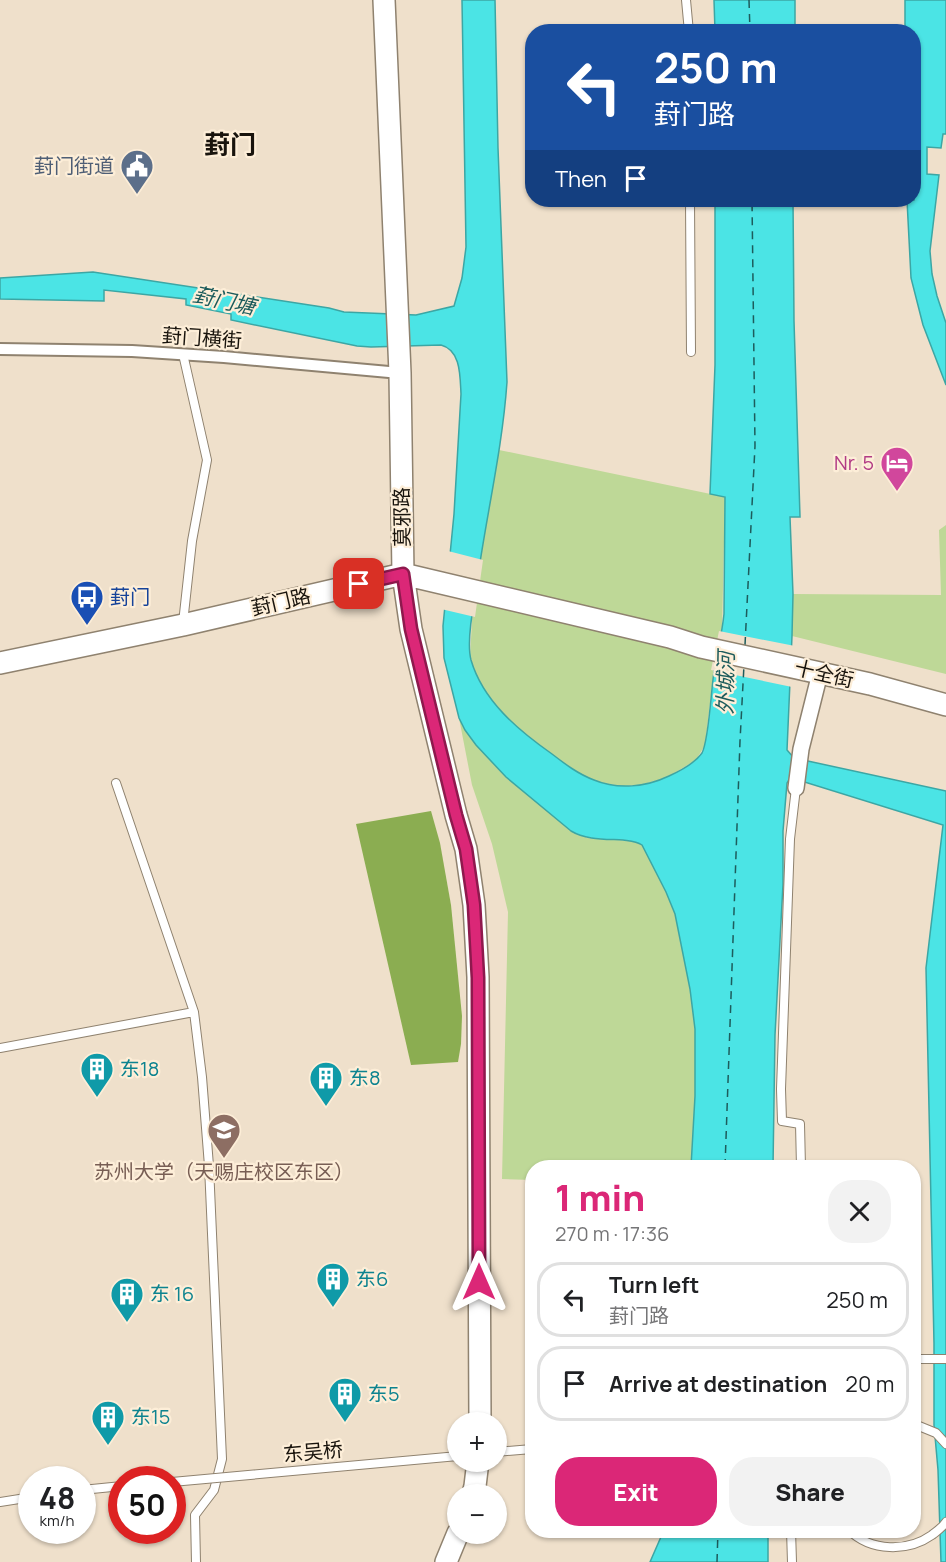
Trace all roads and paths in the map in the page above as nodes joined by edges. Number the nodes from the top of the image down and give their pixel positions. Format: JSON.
{"nodes":[{"id":1,"x":384,"y":0,"type":"edge"},
{"id":2,"x":686,"y":0,"type":"edge"},
{"id":3,"x":688,"y":24,"type":"edge"},
{"id":4,"x":690,"y":207,"type":"edge"},
{"id":5,"x":0,"y":349,"type":"edge"},
{"id":6,"x":691,"y":352,"type":"dead end"},
{"id":7,"x":183,"y":354,"type":"junction"},
{"id":8,"x":400,"y":365,"type":"junction"},
{"id":9,"x":403,"y":574,"type":"junction"},
{"id":10,"x":183,"y":625,"type":"junction"},
{"id":11,"x":701,"y":647,"type":"joint"},
{"id":12,"x":0,"y":663,"type":"edge"},
{"id":13,"x":814,"y":672,"type":"junction"},
{"id":14,"x":946,"y":705,"type":"edge"},
{"id":15,"x":116,"y":783,"type":"dead end"},
{"id":16,"x":796,"y":788,"type":"joint"},
{"id":17,"x":194,"y":1012,"type":"junction"},
{"id":18,"x":0,"y":1048,"type":"edge"},
{"id":19,"x":801,"y":1160,"type":"edge"},
{"id":20,"x":921,"y":1359,"type":"edge"},
{"id":21,"x":946,"y":1359,"type":"edge"},
{"id":22,"x":480,"y":1412,"type":"edge"},
{"id":23,"x":921,"y":1427,"type":"edge"},
{"id":24,"x":946,"y":1444,"type":"edge"},
{"id":25,"x":525,"y":1450,"type":"edge"},
{"id":26,"x":507,"y":1451,"type":"edge"},
{"id":27,"x":447,"y":1457,"type":"edge"},
{"id":28,"x":186,"y":1481,"type":"edge"},
{"id":29,"x":18,"y":1499,"type":"edge"},
{"id":30,"x":0,"y":1502,"type":"edge"},
{"id":31,"x":946,"y":1522,"type":"edge"},
{"id":32,"x":791,"y":1538,"type":"edge"},
{"id":33,"x":860,"y":1538,"type":"edge"},
{"id":34,"x":453,"y":1544,"type":"edge"},
{"id":35,"x":196,"y":1562,"type":"edge"},
{"id":36,"x":446,"y":1562,"type":"edge"},
{"id":37,"x":792,"y":1562,"type":"edge"}],
"edges":[{"from":1,"to":8,"type":"main road","name":"莫邪路"},
{"from":2,"to":3,"type":"lane"},
{"from":4,"to":6,"type":"lane"},
{"from":5,"to":7,"type":"street","name":"葑门横街"},
{"from":7,"to":8,"type":"street","name":"葑门横街"},
{"from":7,"to":10,"type":"lane"},
{"from":8,"to":9,"type":"main road","name":"莫邪路"},
{"from":9,"to":10,"type":"main road","name":"葑门路"},
{"from":9,"to":11,"type":"main road","name":"葑门路"},
{"from":9,"to":22,"type":"main road","name":"莫邪路"},
{"from":10,"to":12,"type":"main road","name":"葑门路"},
{"from":11,"to":13,"type":"main road","name":"十全街"},
{"from":13,"to":14,"type":"main road","name":"十全街"},
{"from":13,"to":16,"type":"street"},
{"from":15,"to":17,"type":"lane"},
{"from":16,"to":19,"type":"lane"},
{"from":17,"to":18,"type":"lane"},
{"from":17,"to":35,"type":"lane"},
{"from":20,"to":21,"type":"lane"},
{"from":23,"to":24,"type":"lane"},
{"from":25,"to":26,"type":"lane"},
{"from":27,"to":28,"type":"lane","name":"东吴桥","bridge":true},
{"from":29,"to":30,"type":"lane"},
{"from":31,"to":33,"type":"lane"},
{"from":32,"to":37,"type":"lane"},
{"from":34,"to":36,"type":"main road"}]}
